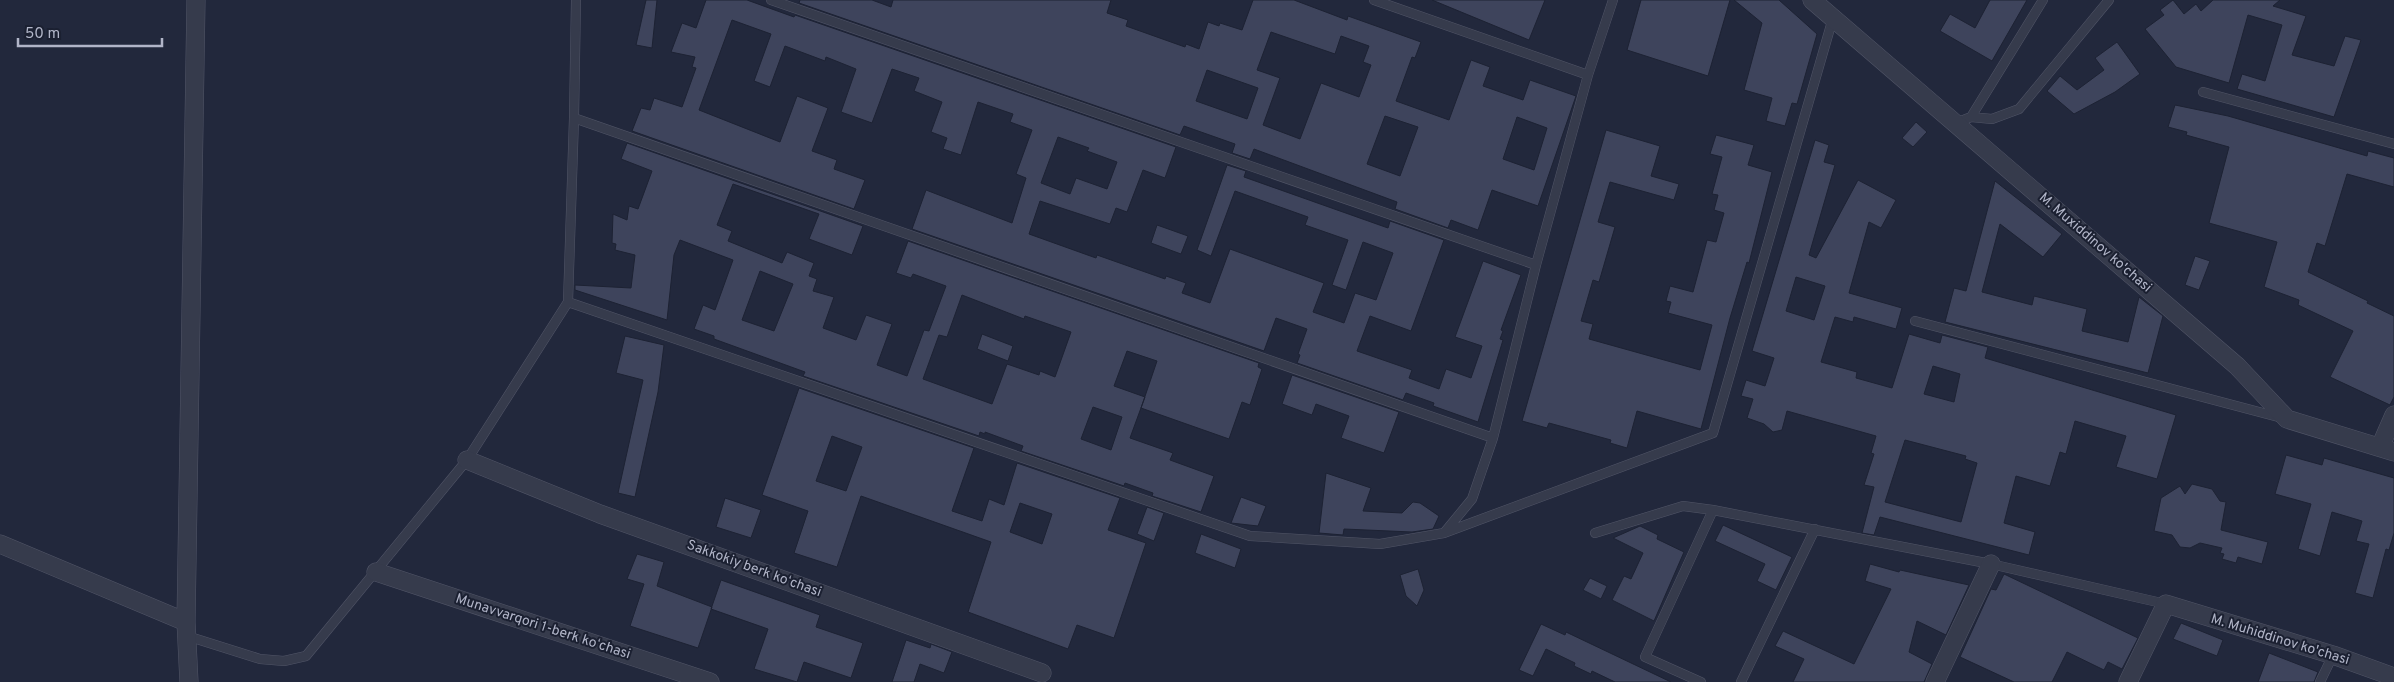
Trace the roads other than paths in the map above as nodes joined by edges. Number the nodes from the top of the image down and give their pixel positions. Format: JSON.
{"nodes":[{"id":1,"x":196,"y":0,"type":"edge"},
{"id":2,"x":576,"y":0,"type":"edge"},
{"id":3,"x":771,"y":0,"type":"edge"},
{"id":4,"x":1374,"y":0,"type":"edge"},
{"id":5,"x":1613,"y":0,"type":"edge"},
{"id":6,"x":1812,"y":0,"type":"edge"},
{"id":7,"x":2044,"y":0,"type":"edge"},
{"id":8,"x":2110,"y":0,"type":"edge"},
{"id":9,"x":1833,"y":18,"type":"junction"},
{"id":10,"x":1588,"y":75,"type":"junction"},
{"id":11,"x":2203,"y":92,"type":"dead end"},
{"id":12,"x":574,"y":118,"type":"junction"},
{"id":13,"x":1964,"y":120,"type":"junction"},
{"id":14,"x":2394,"y":144,"type":"edge"},
{"id":15,"x":1536,"y":265,"type":"junction"},
{"id":16,"x":568,"y":302,"type":"junction"},
{"id":17,"x":1915,"y":321,"type":"dead end"},
{"id":18,"x":2394,"y":415,"type":"edge"},
{"id":19,"x":2287,"y":419,"type":"junction"},
{"id":20,"x":1493,"y":438,"type":"junction"},
{"id":21,"x":2387,"y":449,"type":"edge"},
{"id":22,"x":467,"y":460,"type":"junction"},
{"id":23,"x":1713,"y":510,"type":"junction"},
{"id":24,"x":1815,"y":529,"type":"junction"},
{"id":25,"x":1444,"y":533,"type":"junction"},
{"id":26,"x":1595,"y":533,"type":"dead end"},
{"id":27,"x":0,"y":544,"type":"edge"},
{"id":28,"x":1991,"y":564,"type":"junction"},
{"id":29,"x":376,"y":572,"type":"junction"},
{"id":30,"x":2166,"y":604,"type":"junction"},
{"id":31,"x":186,"y":629,"type":"junction"},
{"id":32,"x":2333,"y":655,"type":"junction"},
{"id":33,"x":1042,"y":673,"type":"dead end"},
{"id":34,"x":2394,"y":677,"type":"edge"},
{"id":35,"x":189,"y":682,"type":"edge"},
{"id":36,"x":710,"y":682,"type":"edge"},
{"id":37,"x":1700,"y":682,"type":"edge"},
{"id":38,"x":1741,"y":682,"type":"edge"},
{"id":39,"x":1935,"y":682,"type":"edge"},
{"id":40,"x":2128,"y":682,"type":"edge"},
{"id":41,"x":2320,"y":682,"type":"edge"}],
"edges":[{"from":1,"to":31,"type":"street"},
{"from":2,"to":12,"type":"lane"},
{"from":3,"to":15,"type":"lane"},
{"from":4,"to":10,"type":"lane"},
{"from":5,"to":10,"type":"lane"},
{"from":6,"to":9,"type":"street","name":"M. Muxiddinov ko'chasi"},
{"from":7,"to":13,"type":"lane"},
{"from":8,"to":13,"type":"lane"},
{"from":9,"to":13,"type":"street","name":"M. Muxiddinov ko'chasi"},
{"from":9,"to":25,"type":"lane"},
{"from":10,"to":15,"type":"lane"},
{"from":11,"to":14,"type":"lane"},
{"from":12,"to":16,"type":"lane"},
{"from":12,"to":20,"type":"lane"},
{"from":13,"to":19,"type":"street","name":"M. Muxiddinov ko'chasi"},
{"from":15,"to":20,"type":"lane"},
{"from":16,"to":22,"type":"lane"},
{"from":16,"to":25,"type":"lane"},
{"from":17,"to":19,"type":"lane"},
{"from":18,"to":21,"type":"street"},
{"from":19,"to":21,"type":"street","name":"M. Muxiddinov ko'chasi"},
{"from":20,"to":25,"type":"lane"},
{"from":22,"to":29,"type":"lane"},
{"from":22,"to":33,"type":"street","name":"Sakkokiy berk koʻchasi"},
{"from":23,"to":24,"type":"lane"},
{"from":23,"to":26,"type":"lane"},
{"from":23,"to":37,"type":"lane"},
{"from":24,"to":28,"type":"lane"},
{"from":24,"to":38,"type":"lane"},
{"from":27,"to":31,"type":"street"},
{"from":28,"to":30,"type":"lane"},
{"from":28,"to":39,"type":"street"},
{"from":29,"to":31,"type":"lane"},
{"from":29,"to":36,"type":"street","name":"Munavvarqori 1-berk koʻchasi"},
{"from":30,"to":32,"type":"street","name":"M. Muhiddinov ko'chasi"},
{"from":30,"to":40,"type":"street"},
{"from":31,"to":35,"type":"street"},
{"from":32,"to":34,"type":"street","name":"M. Muhiddinov ko'chasi"},
{"from":32,"to":41,"type":"lane"}]}
